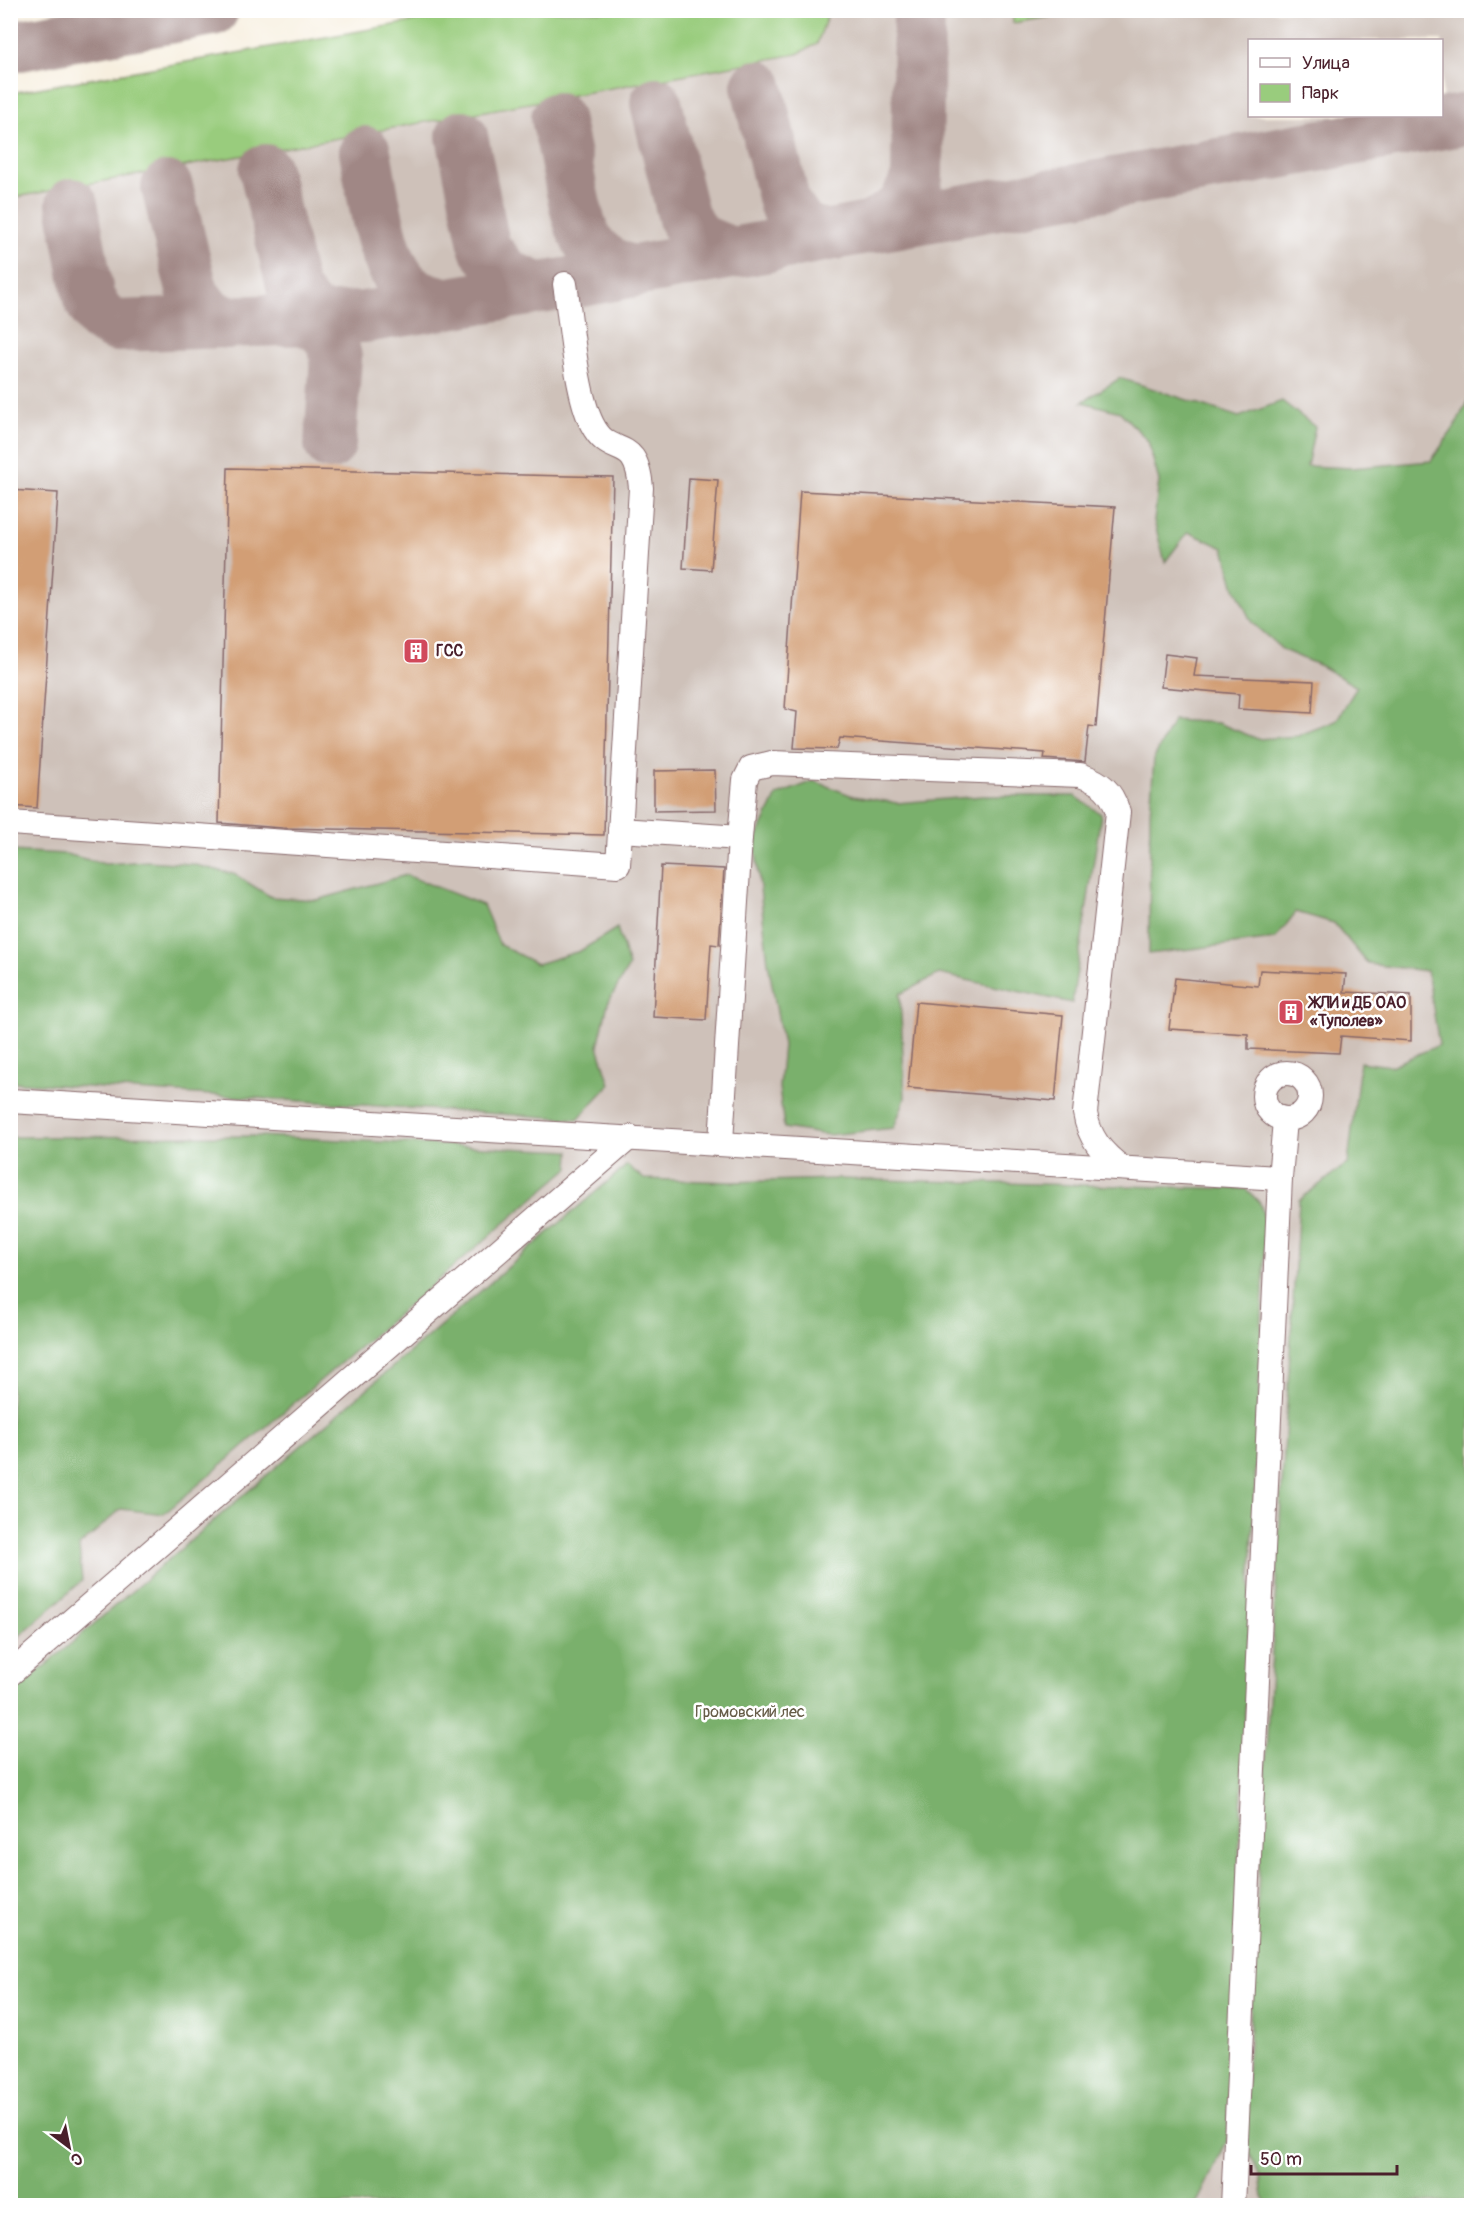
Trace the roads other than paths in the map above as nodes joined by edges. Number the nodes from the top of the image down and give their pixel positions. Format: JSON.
{"nodes":[{"id":1,"x":565,"y":284,"type":"dead end"},
{"id":2,"x":10,"y":823,"type":"edge"},
{"id":3,"x":620,"y":830,"type":"junction"},
{"id":4,"x":741,"y":838,"type":"junction"},
{"id":5,"x":10,"y":1101,"type":"edge"},
{"id":6,"x":1285,"y":1120,"type":"dead end"},
{"id":7,"x":630,"y":1137,"type":"junction"},
{"id":8,"x":721,"y":1143,"type":"junction"},
{"id":9,"x":1122,"y":1168,"type":"junction"},
{"id":10,"x":1280,"y":1178,"type":"junction"},
{"id":11,"x":10,"y":1674,"type":"edge"},
{"id":12,"x":1233,"y":2205,"type":"edge"}],
"edges":[{"from":1,"to":3,"type":"lane"},
{"from":2,"to":3,"type":"lane"},
{"from":3,"to":4,"type":"lane"},
{"from":4,"to":8,"type":"lane"},
{"from":4,"to":9,"type":"lane"},
{"from":5,"to":7,"type":"lane"},
{"from":6,"to":10,"type":"lane"},
{"from":7,"to":8,"type":"lane"},
{"from":7,"to":11,"type":"lane"},
{"from":8,"to":9,"type":"lane"},
{"from":9,"to":10,"type":"lane"},
{"from":10,"to":12,"type":"lane"}]}
